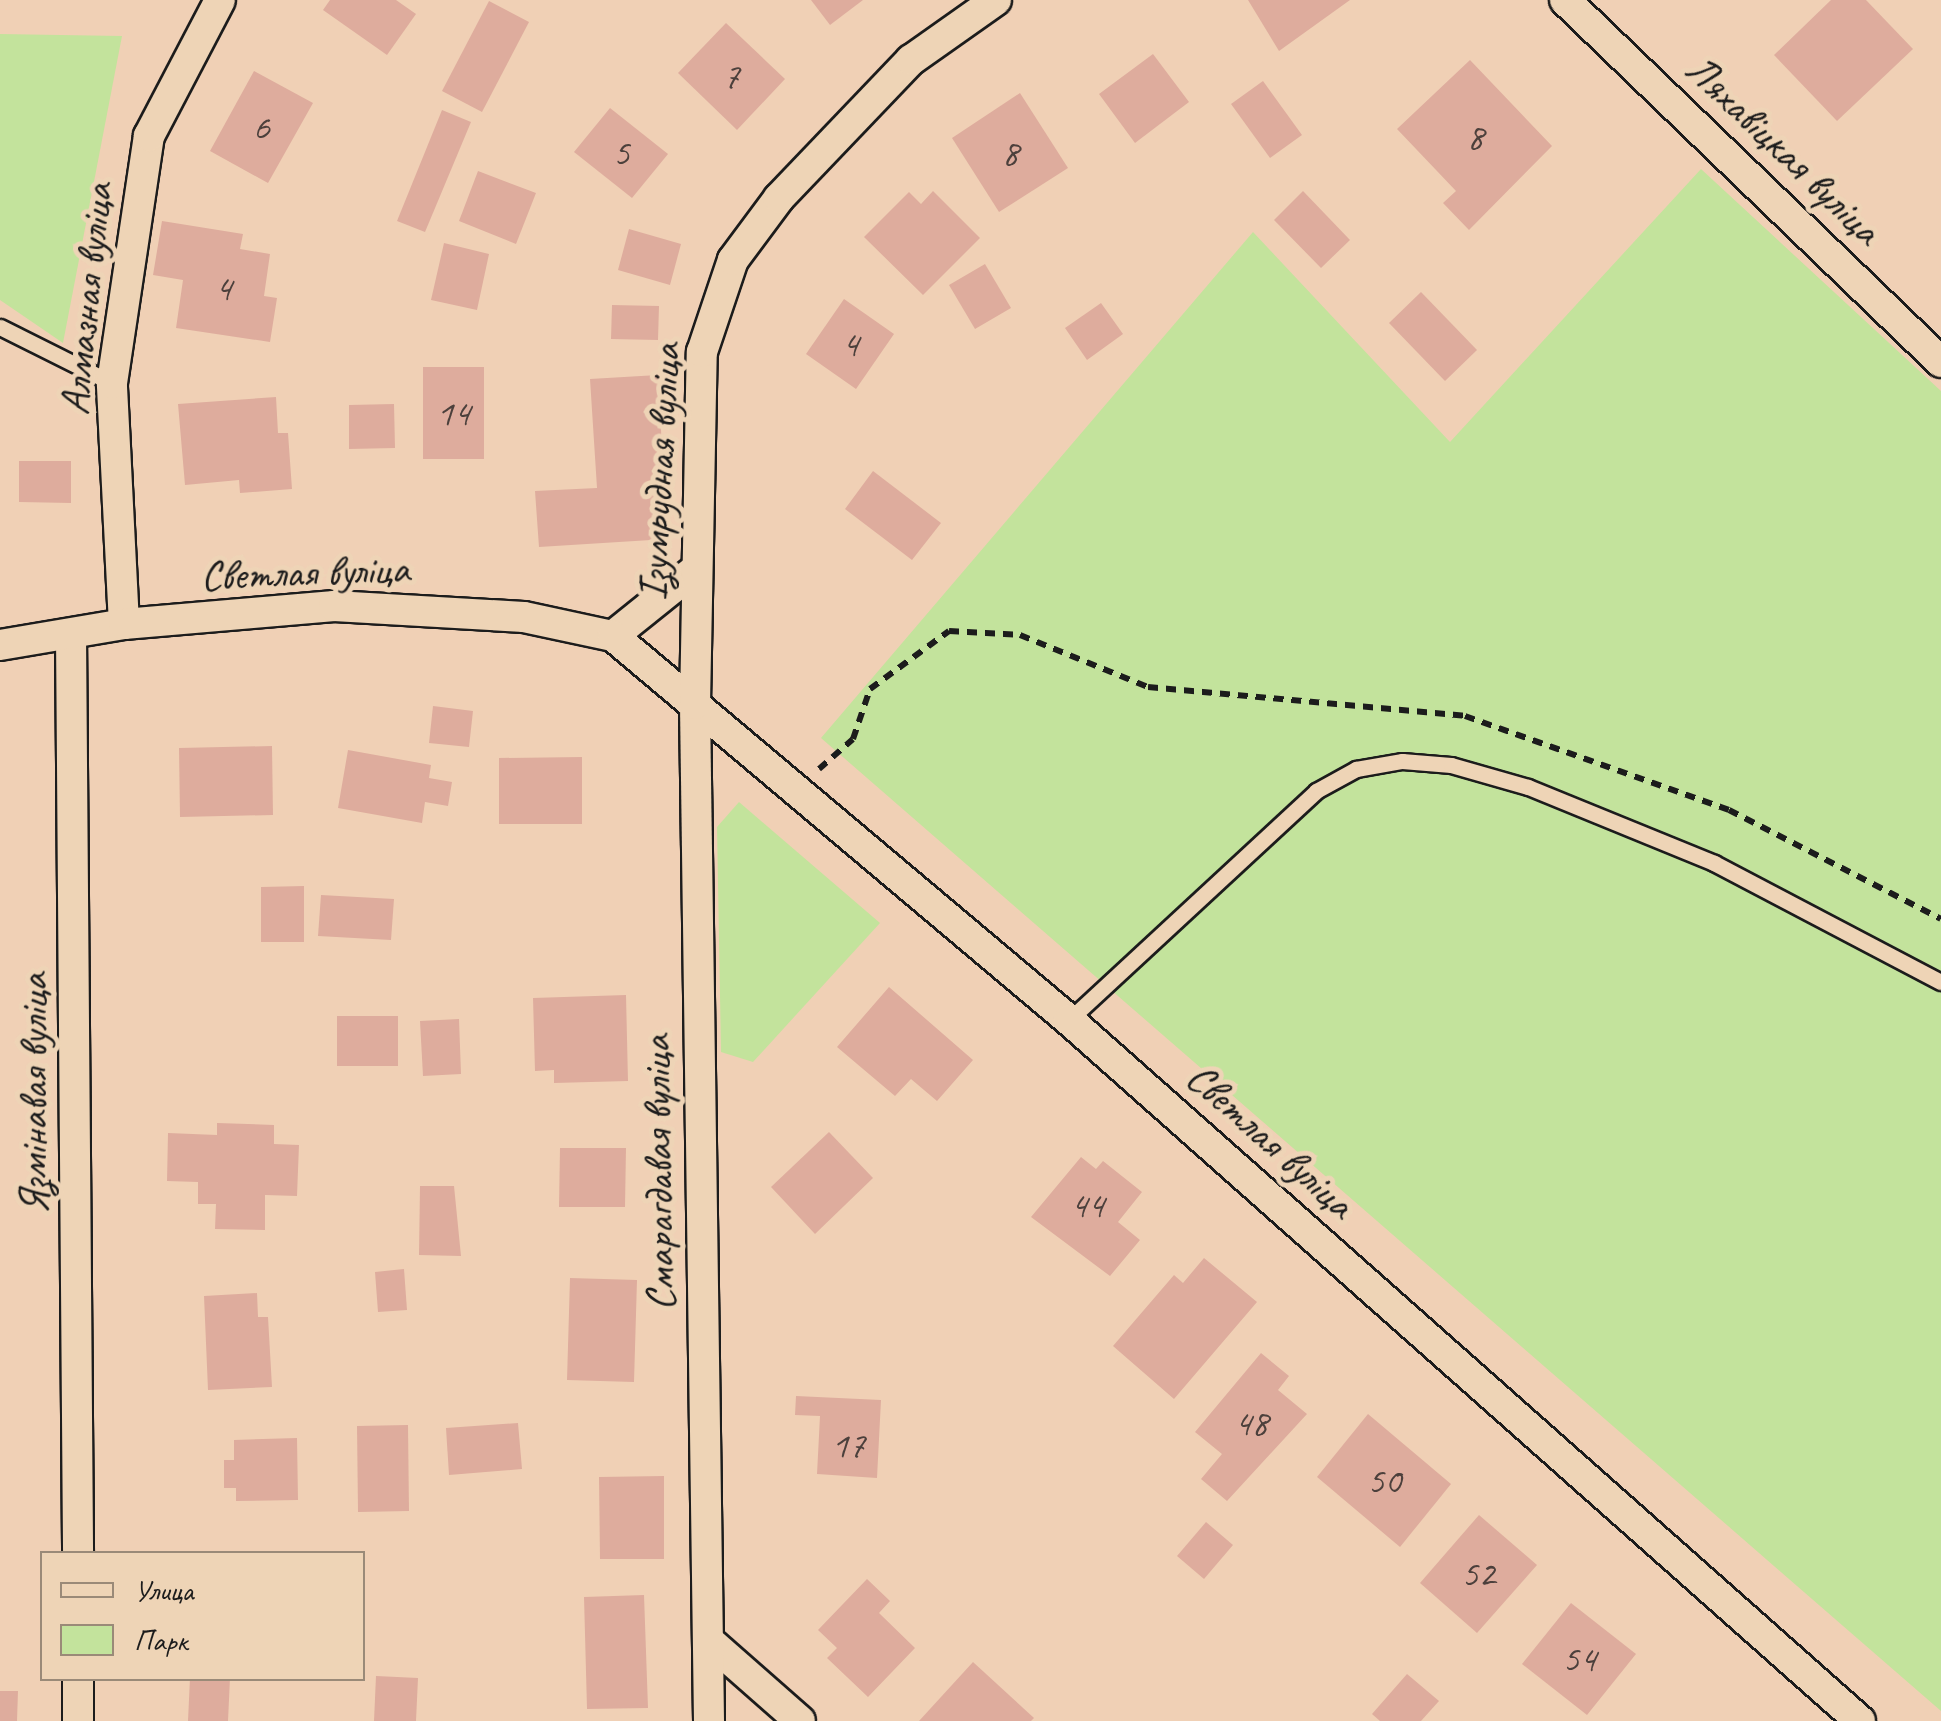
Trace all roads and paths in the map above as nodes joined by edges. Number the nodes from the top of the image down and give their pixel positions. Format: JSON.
{"nodes":[{"id":1,"x":220,"y":0,"type":"edge"},
{"id":2,"x":996,"y":0,"type":"edge"},
{"id":3,"x":1565,"y":0,"type":"edge"},
{"id":4,"x":0,"y":328,"type":"edge"},
{"id":5,"x":1941,"y":362,"type":"edge"},
{"id":6,"x":112,"y":383,"type":"junction"},
{"id":7,"x":694,"y":570,"type":"junction"},
{"id":8,"x":124,"y":624,"type":"junction"},
{"id":9,"x":71,"y":634,"type":"junction"},
{"id":10,"x":613,"y":636,"type":"junction"},
{"id":11,"x":0,"y":645,"type":"edge"},
{"id":12,"x":694,"y":704,"type":"junction"},
{"id":13,"x":796,"y":790,"type":"junction"},
{"id":14,"x":1941,"y":920,"type":"edge"},
{"id":15,"x":1941,"y":982,"type":"edge"},
{"id":16,"x":1069,"y":1020,"type":"junction"},
{"id":17,"x":78,"y":1551,"type":"edge"},
{"id":18,"x":709,"y":1641,"type":"junction"},
{"id":19,"x":78,"y":1681,"type":"edge"},
{"id":20,"x":78,"y":1721,"type":"edge"},
{"id":21,"x":708,"y":1721,"type":"edge"},
{"id":22,"x":800,"y":1721,"type":"edge"},
{"id":23,"x":1860,"y":1721,"type":"edge"}],
"edges":[{"from":1,"to":6,"type":"street","name":"Алмазная вуліца"},
{"from":2,"to":7,"type":"street","name":"Ізумрудная вуліца"},
{"from":3,"to":5,"type":"street","name":"Ляхавіцкая вуліца"},
{"from":4,"to":6,"type":"lane"},
{"from":6,"to":8,"type":"street","name":"Алмазная вуліца"},
{"from":7,"to":10,"type":"street"},
{"from":7,"to":12,"type":"street","name":"Ізумрудная вуліца"},
{"from":8,"to":9,"type":"street","name":"Светлая вуліца"},
{"from":8,"to":10,"type":"street","name":"Светлая вуліца"},
{"from":9,"to":11,"type":"street","name":"Светлая вуліца"},
{"from":9,"to":17,"type":"street","name":"Язмінавая вуліца"},
{"from":10,"to":12,"type":"street","name":"Светлая вуліца"},
{"from":12,"to":13,"type":"street","name":"Светлая вуліца"},
{"from":12,"to":18,"type":"street","name":"Смарагдавая вуліца"},
{"from":13,"to":14,"type":"path"},
{"from":13,"to":16,"type":"street","name":"Светлая вуліца"},
{"from":15,"to":16,"type":"lane"},
{"from":16,"to":23,"type":"street","name":"Светлая вуліца"},
{"from":18,"to":21,"type":"street","name":"Смарагдавая вуліца"},
{"from":18,"to":22,"type":"street"},
{"from":19,"to":20,"type":"street"}]}
